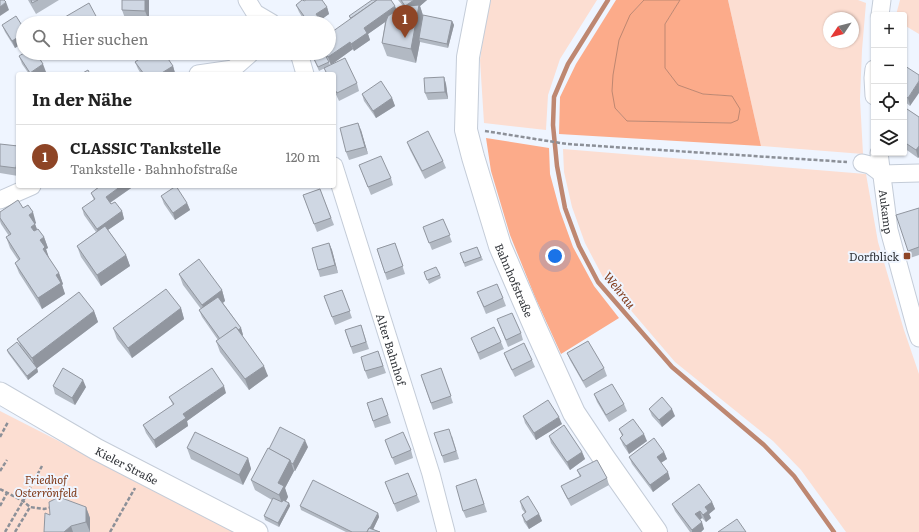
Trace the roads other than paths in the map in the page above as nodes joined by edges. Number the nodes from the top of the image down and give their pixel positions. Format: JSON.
{"nodes":[{"id":1,"x":247,"y":0,"type":"edge"},
{"id":2,"x":479,"y":0,"type":"edge"},
{"id":3,"x":882,"y":0,"type":"edge"},
{"id":4,"x":880,"y":12,"type":"edge"},
{"id":5,"x":260,"y":16,"type":"edge"},
{"id":6,"x":243,"y":60,"type":"edge"},
{"id":7,"x":301,"y":60,"type":"edge"},
{"id":8,"x":212,"y":72,"type":"edge"},
{"id":9,"x":304,"y":72,"type":"edge"},
{"id":10,"x":880,"y":156,"type":"edge"},
{"id":11,"x":862,"y":163,"type":"road end"},
{"id":12,"x":336,"y":172,"type":"edge"},
{"id":13,"x":919,"y":173,"type":"edge"},
{"id":14,"x":882,"y":174,"type":"junction"},
{"id":15,"x":27,"y":188,"type":"edge"},
{"id":16,"x":0,"y":200,"type":"edge"},
{"id":17,"x":919,"y":338,"type":"edge"},
{"id":18,"x":0,"y":393,"type":"edge"},
{"id":19,"x":257,"y":532,"type":"edge"},
{"id":20,"x":446,"y":532,"type":"edge"},
{"id":21,"x":656,"y":532,"type":"edge"}],
"edges":[{"from":1,"to":5,"type":"street"},
{"from":2,"to":21,"type":"main road","name":"Bahnhofstraße"},
{"from":3,"to":4,"type":"street"},
{"from":6,"to":8,"type":"street"},
{"from":7,"to":9,"type":"street"},
{"from":10,"to":14,"type":"street","name":"Aukamp"},
{"from":11,"to":14,"type":"street"},
{"from":12,"to":20,"type":"street","name":"Alter Bahnhof"},
{"from":13,"to":14,"type":"street"},
{"from":14,"to":17,"type":"street","name":"Aukamp"},
{"from":15,"to":16,"type":"street"},
{"from":18,"to":19,"type":"street","name":"Kieler Straße"}]}
